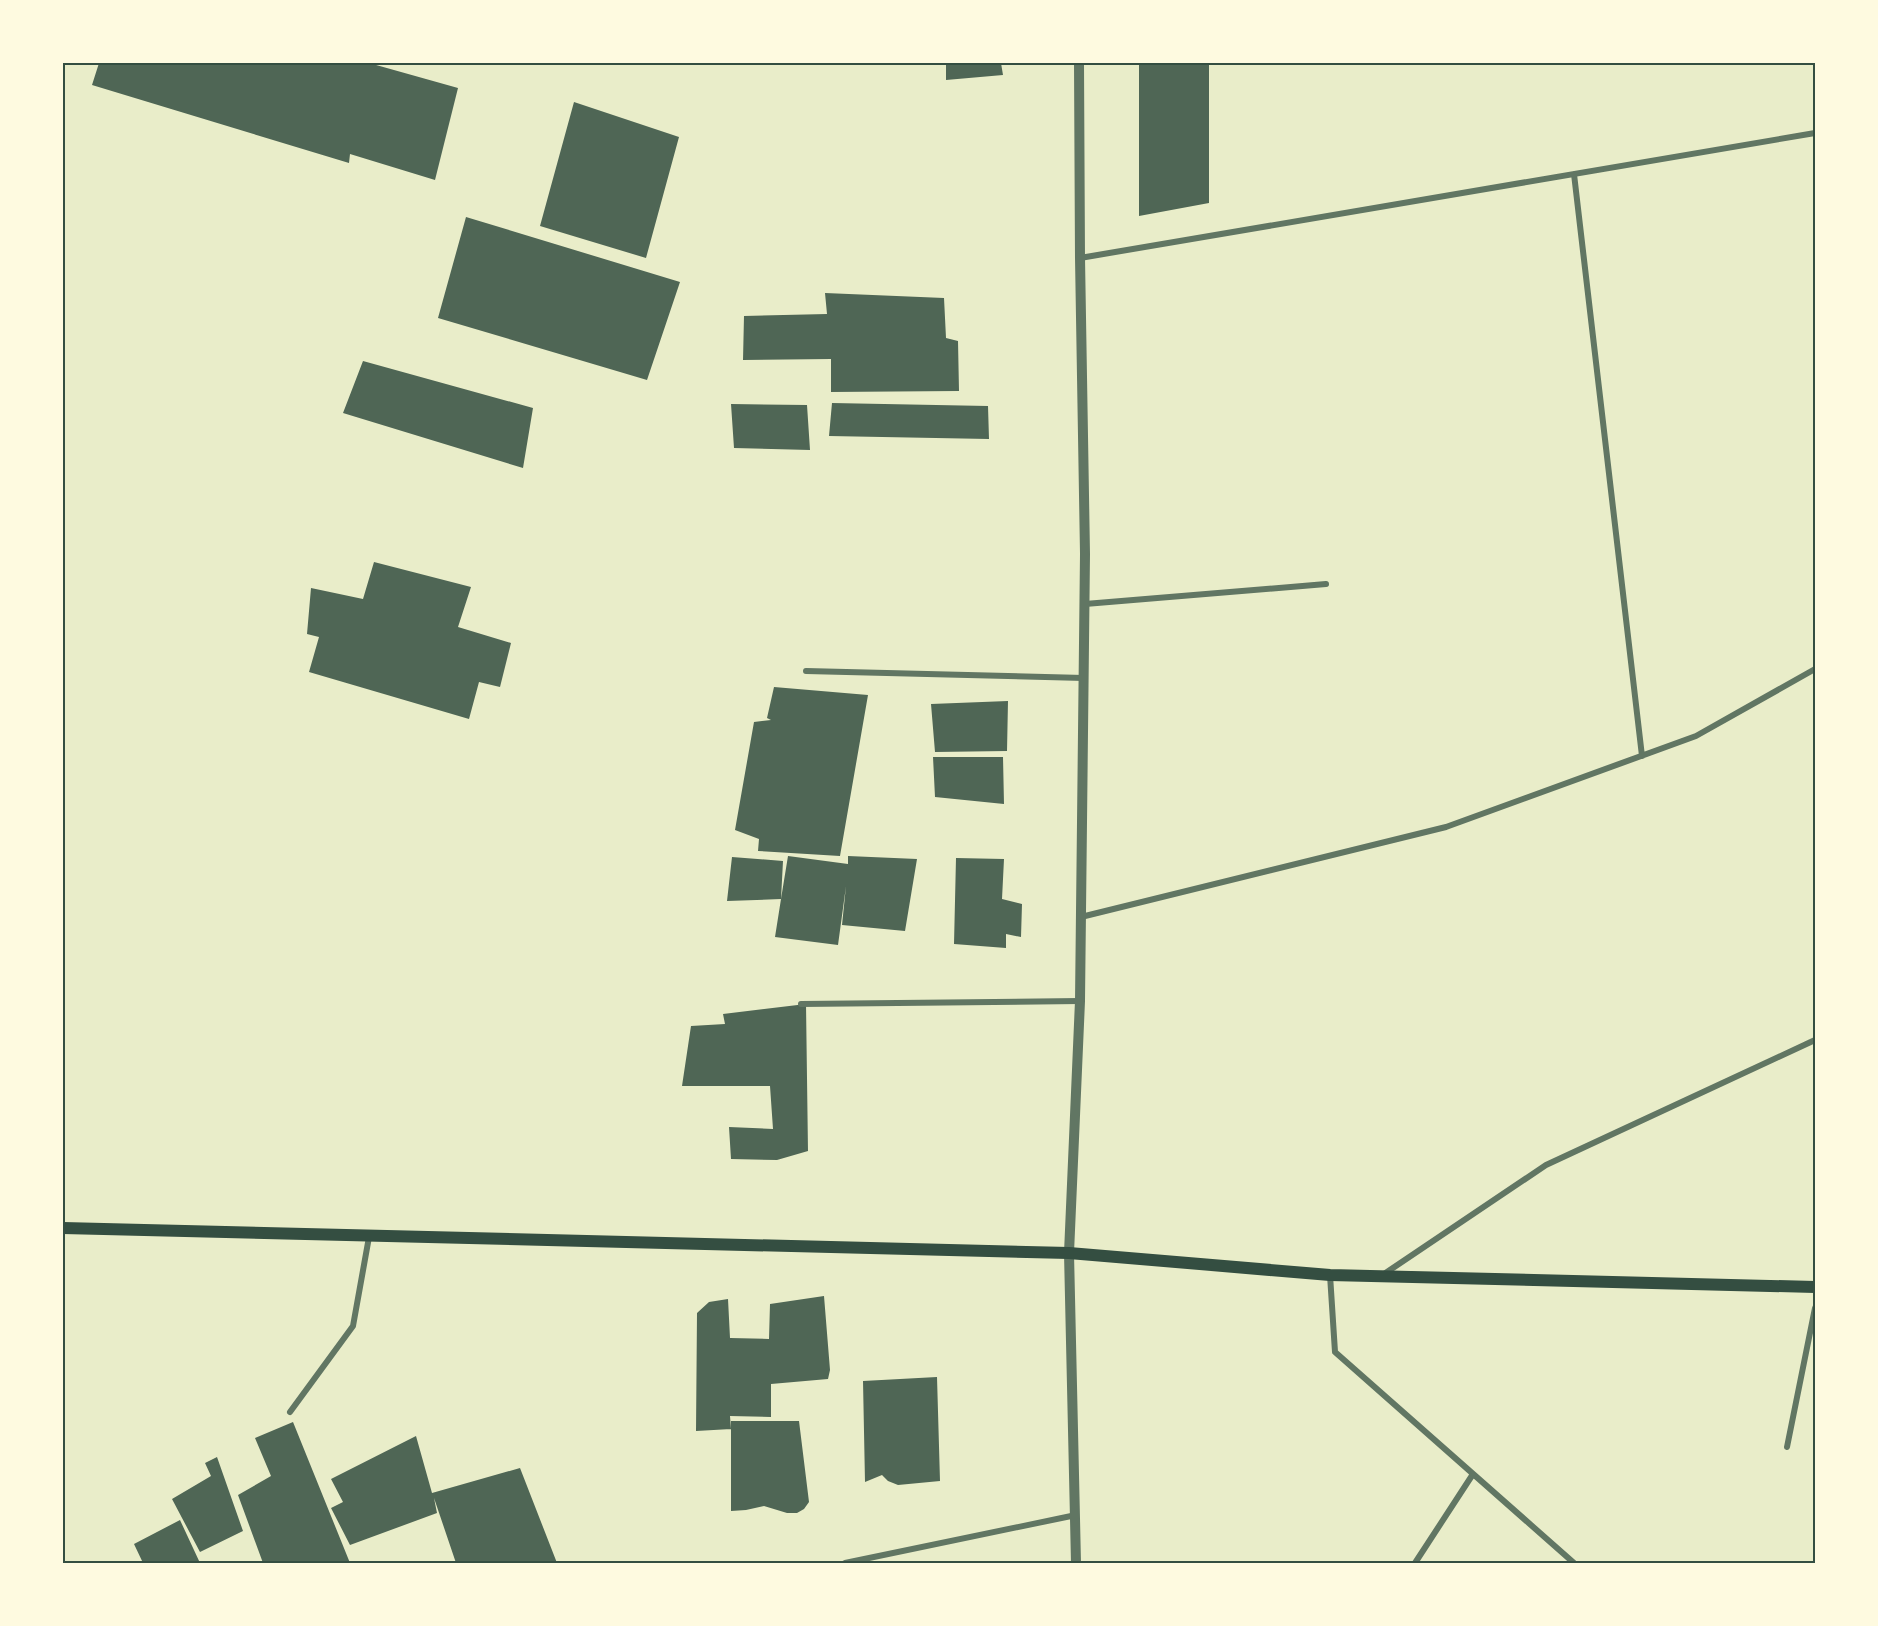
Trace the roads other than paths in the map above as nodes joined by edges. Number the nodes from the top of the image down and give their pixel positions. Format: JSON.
{"nodes":[{"id":1,"x":1079,"y":63,"type":"edge"},
{"id":2,"x":1815,"y":133,"type":"edge"},
{"id":3,"x":1574,"y":174,"type":"junction"},
{"id":4,"x":1080,"y":258,"type":"junction"},
{"id":5,"x":1326,"y":584,"type":"dead end"},
{"id":6,"x":1085,"y":604,"type":"junction"},
{"id":7,"x":1815,"y":669,"type":"edge"},
{"id":8,"x":806,"y":671,"type":"dead end"},
{"id":9,"x":1084,"y":678,"type":"junction"},
{"id":10,"x":1642,"y":756,"type":"junction"},
{"id":11,"x":1081,"y":917,"type":"junction"},
{"id":12,"x":1080,"y":1001,"type":"junction"},
{"id":13,"x":801,"y":1004,"type":"dead end"},
{"id":14,"x":1815,"y":1040,"type":"edge"},
{"id":15,"x":63,"y":1228,"type":"edge"},
{"id":16,"x":369,"y":1237,"type":"junction"},
{"id":17,"x":1069,"y":1253,"type":"junction"},
{"id":18,"x":1330,"y":1275,"type":"junction"},
{"id":19,"x":1381,"y":1276,"type":"junction"},
{"id":20,"x":1815,"y":1287,"type":"edge"},
{"id":21,"x":1815,"y":1308,"type":"edge"},
{"id":22,"x":291,"y":1412,"type":"dead end"},
{"id":23,"x":1787,"y":1447,"type":"dead end"},
{"id":24,"x":1473,"y":1474,"type":"junction"},
{"id":25,"x":1076,"y":1515,"type":"junction"},
{"id":26,"x":845,"y":1563,"type":"edge"},
{"id":27,"x":1076,"y":1563,"type":"edge"},
{"id":28,"x":1415,"y":1563,"type":"edge"},
{"id":29,"x":1574,"y":1563,"type":"edge"}],
"edges":[{"from":1,"to":4,"type":"street"},
{"from":2,"to":3,"type":"street"},
{"from":3,"to":4,"type":"street"},
{"from":3,"to":10,"type":"street"},
{"from":4,"to":6,"type":"street"},
{"from":5,"to":6,"type":"street"},
{"from":6,"to":9,"type":"street"},
{"from":7,"to":10,"type":"street"},
{"from":8,"to":9,"type":"street"},
{"from":9,"to":11,"type":"street"},
{"from":10,"to":11,"type":"street"},
{"from":11,"to":12,"type":"street"},
{"from":12,"to":13,"type":"street"},
{"from":12,"to":17,"type":"street"},
{"from":14,"to":19,"type":"street"},
{"from":15,"to":16,"type":"main road"},
{"from":16,"to":17,"type":"main road"},
{"from":16,"to":22,"type":"street"},
{"from":17,"to":18,"type":"main road"},
{"from":17,"to":25,"type":"street"},
{"from":18,"to":19,"type":"main road"},
{"from":18,"to":24,"type":"street"},
{"from":19,"to":20,"type":"main road"},
{"from":21,"to":23,"type":"street"},
{"from":24,"to":28,"type":"street"},
{"from":24,"to":29,"type":"street"},
{"from":25,"to":26,"type":"street"},
{"from":25,"to":27,"type":"street"}]}
